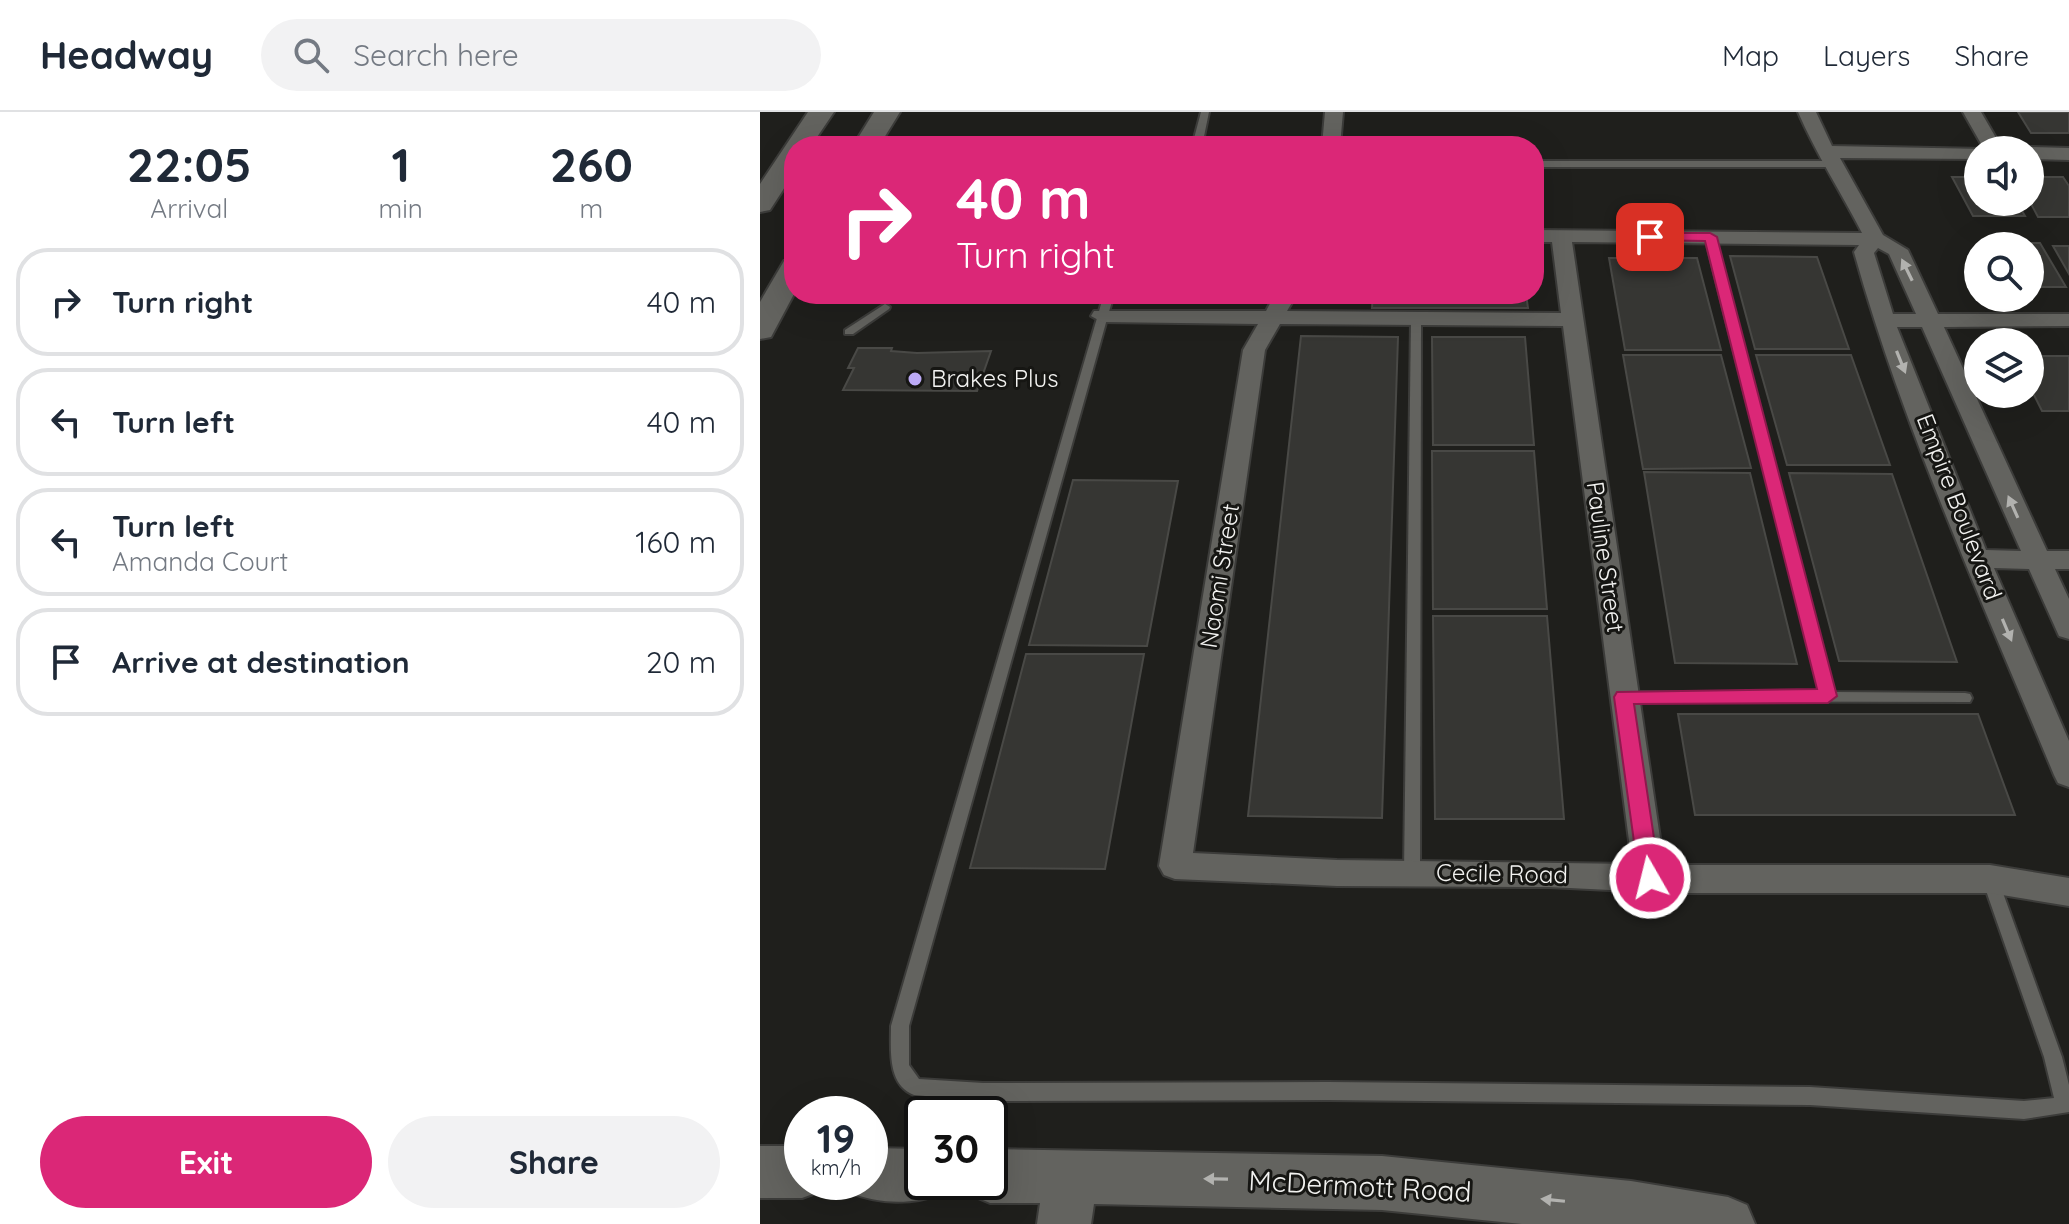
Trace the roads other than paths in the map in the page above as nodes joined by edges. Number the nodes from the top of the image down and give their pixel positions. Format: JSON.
{"nodes":[{"id":1,"x":821,"y":112,"type":"edge"},
{"id":2,"x":887,"y":112,"type":"edge"},
{"id":3,"x":1205,"y":112,"type":"edge"},
{"id":4,"x":1334,"y":112,"type":"edge"},
{"id":5,"x":1807,"y":112,"type":"edge"},
{"id":6,"x":1972,"y":112,"type":"edge"},
{"id":7,"x":805,"y":136,"type":"edge"},
{"id":8,"x":872,"y":136,"type":"edge"},
{"id":9,"x":1199,"y":136,"type":"edge"},
{"id":10,"x":1332,"y":136,"type":"edge"},
{"id":11,"x":1986,"y":136,"type":"edge"},
{"id":12,"x":1964,"y":153,"type":"edge"},
{"id":13,"x":2044,"y":153,"type":"edge"},
{"id":14,"x":2069,"y":154,"type":"edge"},
{"id":15,"x":1830,"y":158,"type":"junction"},
{"id":16,"x":1544,"y":164,"type":"edge"},
{"id":17,"x":784,"y":168,"type":"edge"},
{"id":18,"x":760,"y":204,"type":"edge"},
{"id":19,"x":1544,"y":236,"type":"edge"},
{"id":20,"x":1561,"y":236,"type":"junction"},
{"id":21,"x":1710,"y":237,"type":"junction"},
{"id":22,"x":1875,"y":239,"type":"junction"},
{"id":23,"x":784,"y":286,"type":"edge"},
{"id":24,"x":1106,"y":304,"type":"edge"},
{"id":25,"x":1279,"y":304,"type":"edge"},
{"id":26,"x":885,"y":307,"type":"dead end"},
{"id":27,"x":1102,"y":316,"type":"junction"},
{"id":28,"x":1271,"y":316,"type":"junction"},
{"id":29,"x":1416,"y":320,"type":"junction"},
{"id":30,"x":1573,"y":320,"type":"junction"},
{"id":31,"x":1932,"y":320,"type":"junction"},
{"id":32,"x":2069,"y":320,"type":"edge"},
{"id":33,"x":1884,"y":321,"type":"junction"},
{"id":34,"x":760,"y":330,"type":"edge"},
{"id":35,"x":849,"y":332,"type":"dead end"},
{"id":36,"x":1977,"y":559,"type":"junction"},
{"id":37,"x":2037,"y":560,"type":"junction"},
{"id":38,"x":2069,"y":560,"type":"edge"},
{"id":39,"x":2069,"y":629,"type":"edge"},
{"id":40,"x":1828,"y":696,"type":"junction"},
{"id":41,"x":1624,"y":697,"type":"junction"},
{"id":42,"x":1965,"y":698,"type":"dead end"},
{"id":43,"x":2069,"y":775,"type":"edge"},
{"id":44,"x":1175,"y":866,"type":"joint"},
{"id":45,"x":1412,"y":873,"type":"junction"},
{"id":46,"x":1650,"y":878,"type":"junction"},
{"id":47,"x":1990,"y":879,"type":"junction"},
{"id":48,"x":2069,"y":892,"type":"edge"},
{"id":49,"x":760,"y":1172,"type":"edge"},
{"id":50,"x":784,"y":1172,"type":"edge"},
{"id":51,"x":1008,"y":1182,"type":"edge"},
{"id":52,"x":1068,"y":1201,"type":"edge"},
{"id":53,"x":1629,"y":1216,"type":"edge"},
{"id":54,"x":1728,"y":1224,"type":"edge"}],
"edges":[{"from":1,"to":7,"type":"main road"},
{"from":2,"to":8,"type":"main road"},
{"from":3,"to":9,"type":"lane"},
{"from":4,"to":10,"type":"street"},
{"from":5,"to":15,"type":"street","name":"Empire Boulevard"},
{"from":6,"to":11,"type":"street"},
{"from":12,"to":15,"type":"street"},
{"from":13,"to":14,"type":"street"},
{"from":15,"to":16,"type":"lane"},
{"from":15,"to":22,"type":"street","name":"Empire Boulevard"},
{"from":17,"to":18,"type":"main road"},
{"from":19,"to":20,"type":"street"},
{"from":20,"to":21,"type":"street"},
{"from":20,"to":30,"type":"street","name":"Pauline Street"},
{"from":21,"to":22,"type":"street"},
{"from":21,"to":40,"type":"lane"},
{"from":31,"to":22,"type":"street","name":"Empire Boulevard","one_way":true},
{"from":22,"to":33,"type":"street","name":"Empire Boulevard"},
{"from":23,"to":34,"type":"main road"},
{"from":24,"to":27,"type":"lane"},
{"from":25,"to":28,"type":"street","name":"Naomi Street"},
{"from":26,"to":35,"type":"lane"},
{"from":27,"to":28,"type":"street"},
{"from":27,"to":47,"type":"lane"},
{"from":28,"to":29,"type":"street"},
{"from":28,"to":44,"type":"street","name":"Naomi Street"},
{"from":29,"to":30,"type":"street"},
{"from":29,"to":45,"type":"lane"},
{"from":30,"to":41,"type":"street","name":"Pauline Street"},
{"from":31,"to":32,"type":"street"},
{"from":31,"to":33,"type":"street"},
{"from":37,"to":31,"type":"street","name":"Empire Boulevard","one_way":true},
{"from":33,"to":36,"type":"street","name":"Empire Boulevard","one_way":true},
{"from":36,"to":37,"type":"street"},
{"from":36,"to":43,"type":"street","name":"Empire Boulevard","one_way":true},
{"from":37,"to":38,"type":"street"},
{"from":37,"to":39,"type":"street","name":"Empire Boulevard"},
{"from":40,"to":41,"type":"lane"},
{"from":40,"to":42,"type":"lane"},
{"from":41,"to":46,"type":"street","name":"Pauline Street"},
{"from":44,"to":45,"type":"street","name":"Cecile Road"},
{"from":45,"to":46,"type":"street","name":"Cecile Road"},
{"from":46,"to":47,"type":"street","name":"Cecile Road"},
{"from":47,"to":48,"type":"street","name":"Cecile Road"},
{"from":49,"to":50,"type":"main road"},
{"from":51,"to":52,"type":"main road","name":"McDermott Road"},
{"from":53,"to":52,"type":"main road","name":"McDermott Road","one_way":true},
{"from":53,"to":54,"type":"main road","name":"McDermott Road"}]}
